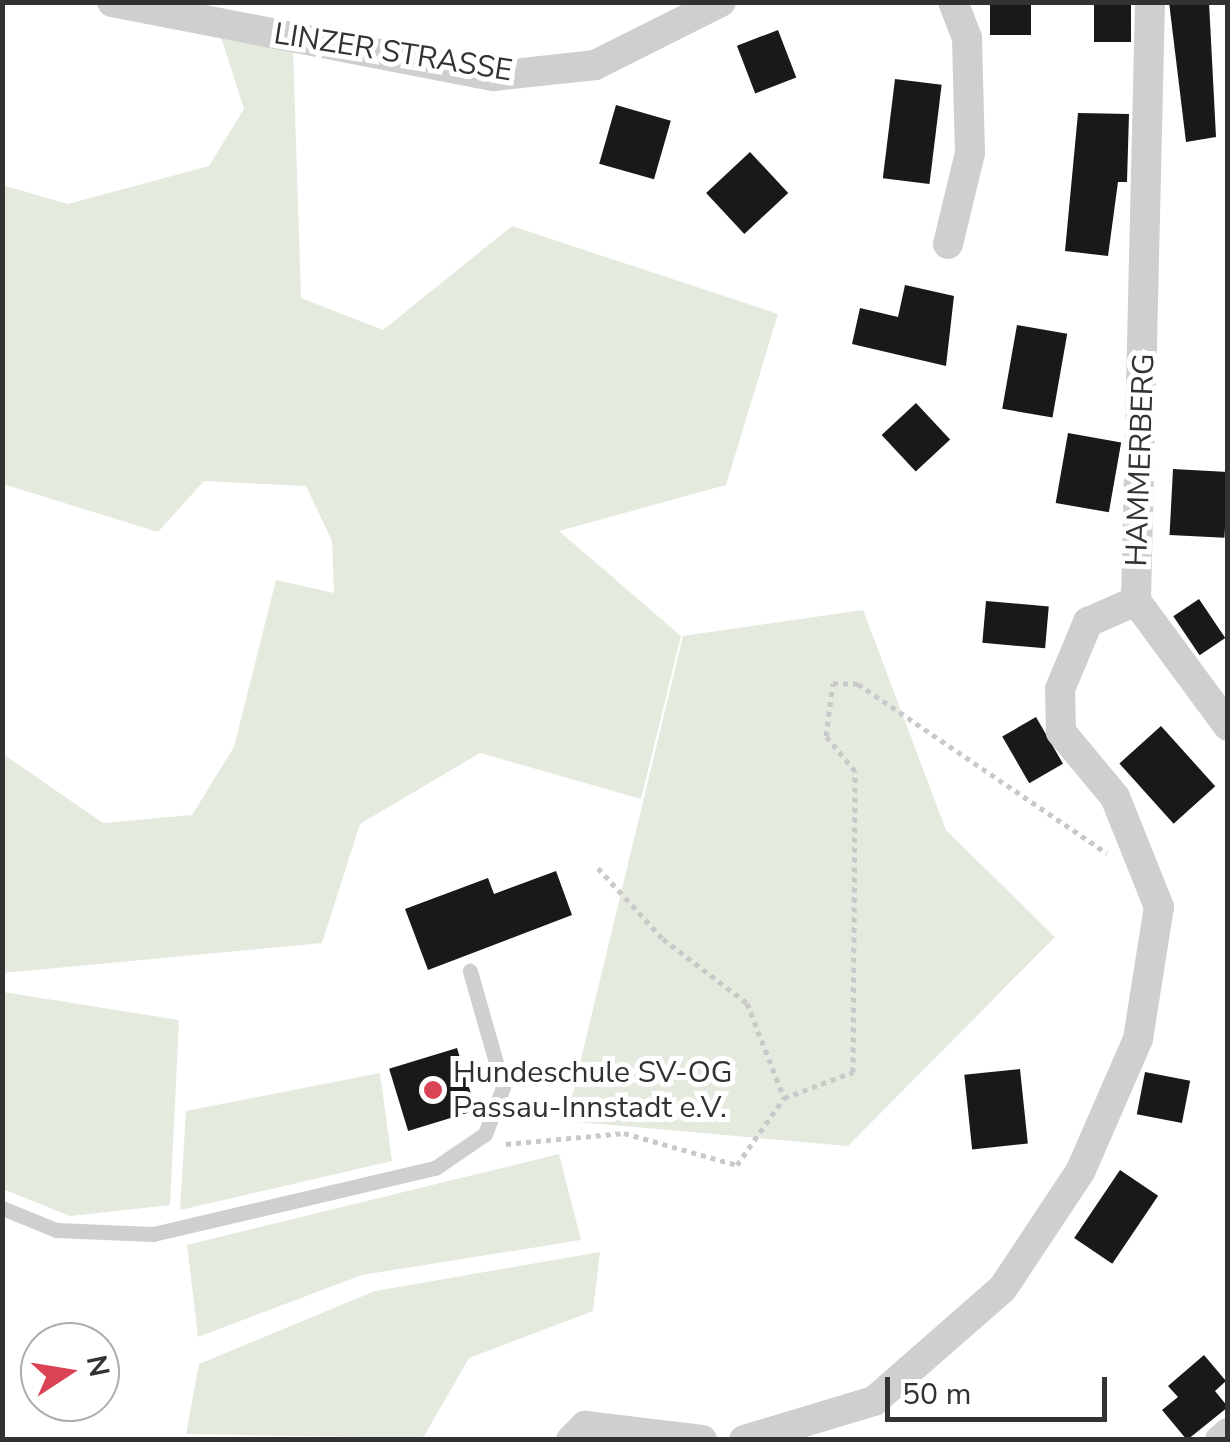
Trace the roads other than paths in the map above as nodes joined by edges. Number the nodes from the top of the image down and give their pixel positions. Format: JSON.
{"nodes":[{"id":1,"x":112,"y":2,"type":"edge"},
{"id":2,"x":720,"y":2,"type":"edge"},
{"id":3,"x":953,"y":2,"type":"edge"},
{"id":4,"x":1150,"y":2,"type":"edge"},
{"id":5,"x":948,"y":244,"type":"dead end"},
{"id":6,"x":1136,"y":601,"type":"junction"},
{"id":7,"x":1228,"y":726,"type":"edge"},
{"id":8,"x":470,"y":972,"type":"dead end"},
{"id":9,"x":2,"y":1208,"type":"edge"},
{"id":10,"x":1228,"y":1434,"type":"edge"},
{"id":11,"x":571,"y":1440,"type":"edge"},
{"id":12,"x":702,"y":1440,"type":"edge"},
{"id":13,"x":744,"y":1440,"type":"edge"},
{"id":14,"x":1220,"y":1440,"type":"edge"}],
"edges":[{"from":1,"to":2,"type":"street","name":"LINZER STRASSE"},
{"from":3,"to":5,"type":"street"},
{"from":4,"to":6,"type":"street","name":"HAMMERBERG"},
{"from":6,"to":7,"type":"street"},
{"from":6,"to":13,"type":"street","name":"HAMMERBERG"},
{"from":8,"to":9,"type":"lane"},
{"from":10,"to":14,"type":"street"},
{"from":11,"to":12,"type":"street"}]}
